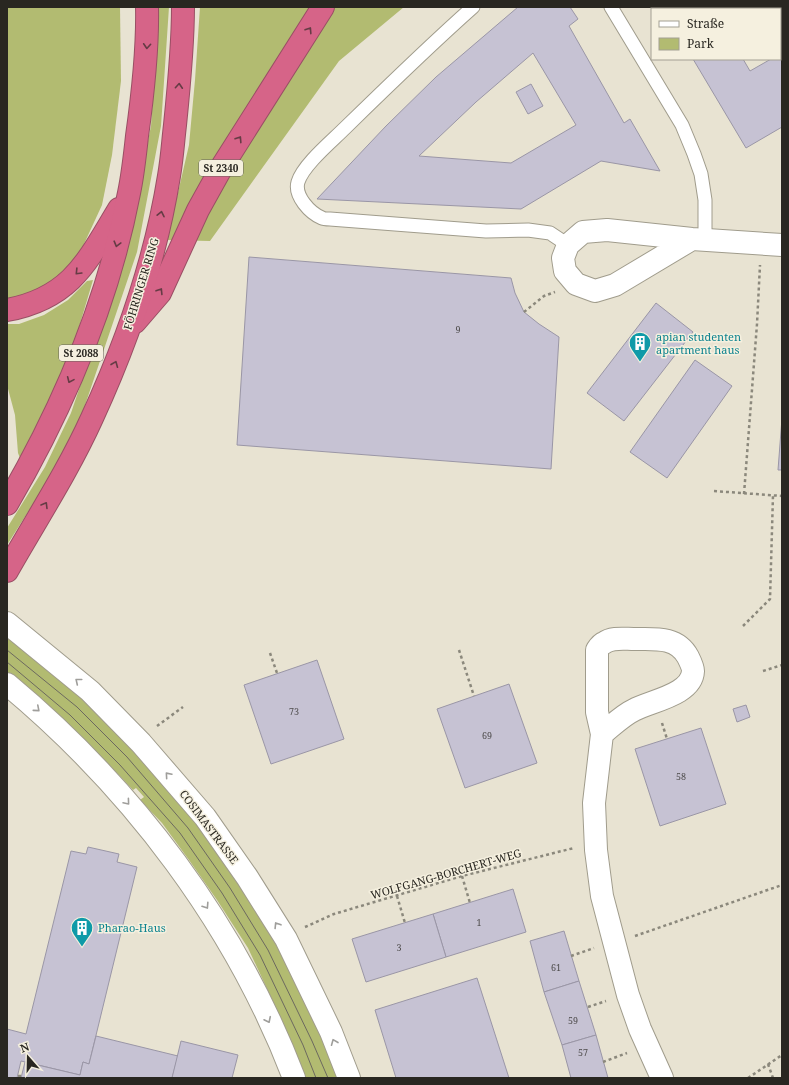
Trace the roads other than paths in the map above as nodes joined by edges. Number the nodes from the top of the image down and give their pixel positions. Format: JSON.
{"nodes":[{"id":1,"x":147,"y":7,"type":"edge"},
{"id":2,"x":182,"y":7,"type":"edge"},
{"id":3,"x":323,"y":7,"type":"edge"},
{"id":4,"x":473,"y":7,"type":"edge"},
{"id":5,"x":611,"y":7,"type":"edge"},
{"id":6,"x":129,"y":192,"type":"junction"},
{"id":7,"x":698,"y":239,"type":"junction"},
{"id":8,"x":568,"y":245,"type":"junction"},
{"id":9,"x":782,"y":245,"type":"edge"},
{"id":10,"x":7,"y":310,"type":"edge"},
{"id":11,"x":126,"y":332,"type":"junction"},
{"id":12,"x":7,"y":504,"type":"edge"},
{"id":13,"x":7,"y":571,"type":"edge"},
{"id":14,"x":8,"y":623,"type":"edge"},
{"id":15,"x":7,"y":684,"type":"edge"},
{"id":16,"x":602,"y":734,"type":"junction"},
{"id":17,"x":294,"y":1078,"type":"edge"},
{"id":18,"x":349,"y":1078,"type":"edge"},
{"id":19,"x":662,"y":1078,"type":"edge"}],
"edges":[{"from":1,"to":6,"type":"highway","number":"St 2088","one_way":true},
{"from":11,"to":2,"type":"highway","name":"FÖHRINGER RING","number":"St 2088","one_way":true},
{"from":11,"to":3,"type":"highway","number":"St 2340","one_way":true},
{"from":4,"to":8,"type":"lane"},
{"from":5,"to":7,"type":"lane"},
{"from":6,"to":10,"type":"highway","one_way":true},
{"from":6,"to":12,"type":"highway","number":"St 2088","one_way":true},
{"from":7,"to":8,"type":"street"},
{"from":7,"to":8,"type":"street"},
{"from":7,"to":9,"type":"street"},
{"from":13,"to":11,"type":"highway","name":"FÖHRINGER RING","number":"St 2088","one_way":true},
{"from":18,"to":14,"type":"street","name":"COSIMASTRASSE","one_way":true},
{"from":15,"to":17,"type":"street","one_way":true},
{"from":16,"to":16,"type":"street"},
{"from":16,"to":19,"type":"street"}]}
